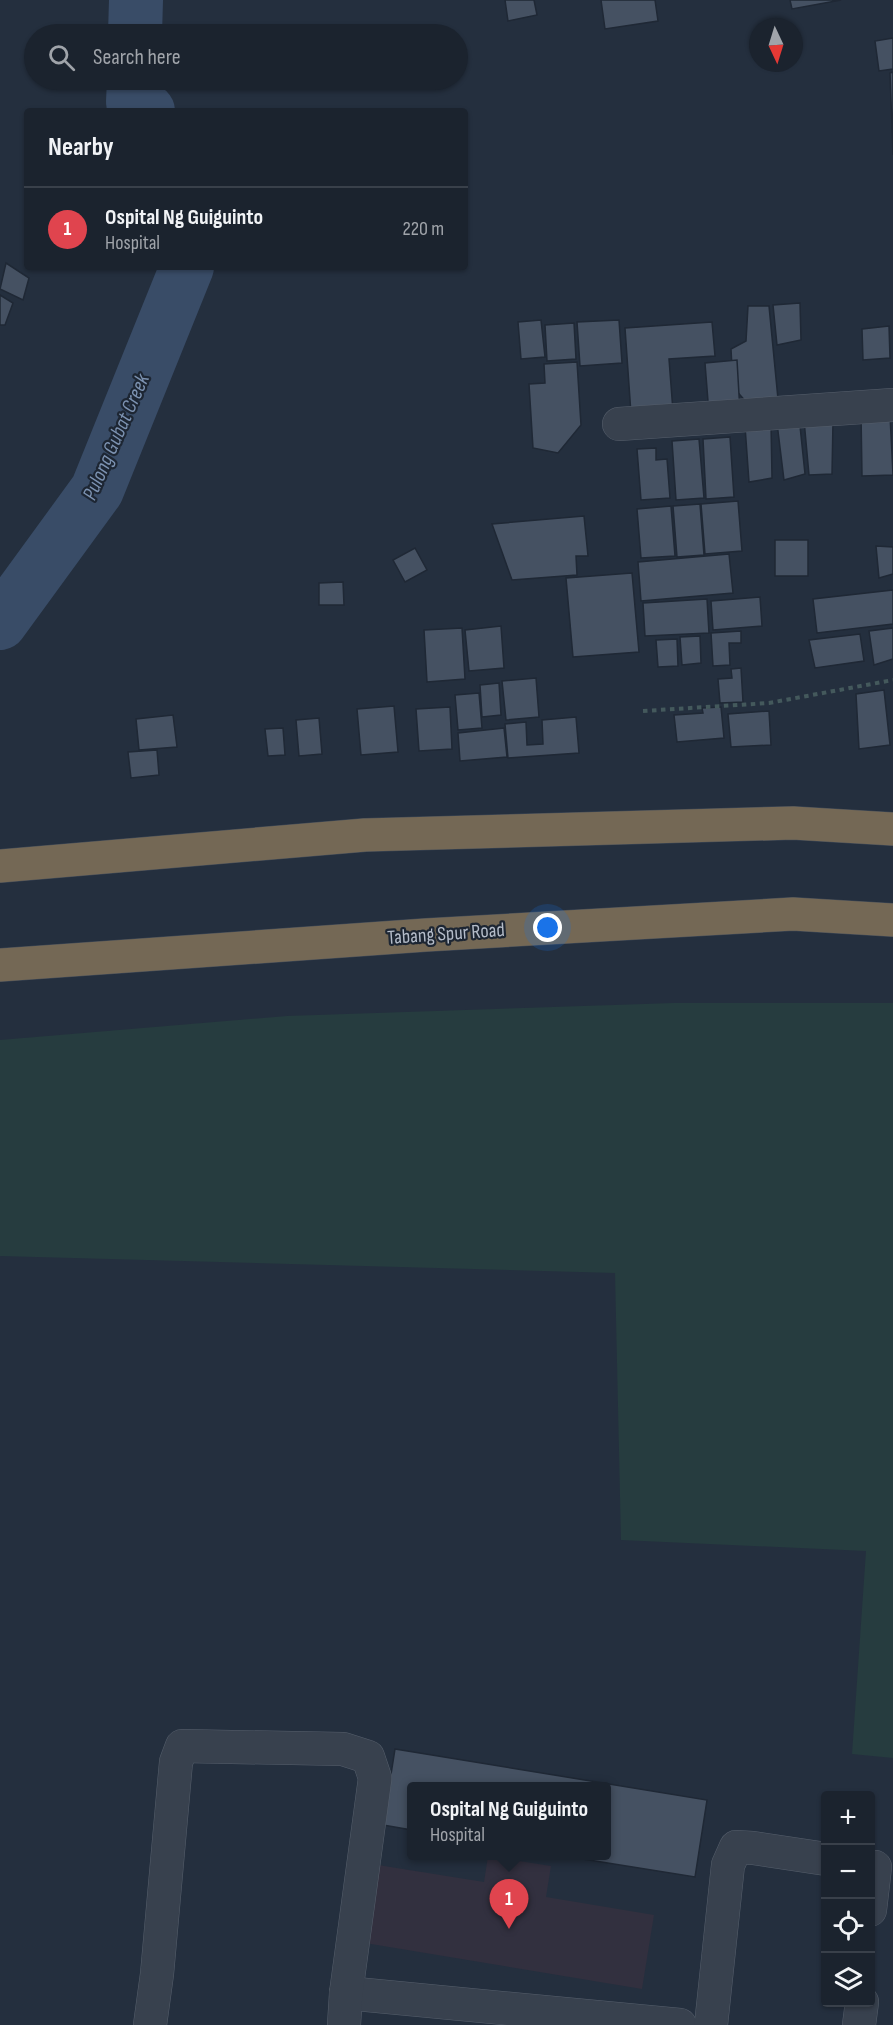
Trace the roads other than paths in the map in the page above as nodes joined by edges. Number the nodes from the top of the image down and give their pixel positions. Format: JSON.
{"nodes":[{"id":1,"x":893,"y":405,"type":"edge"},
{"id":2,"x":619,"y":424,"type":"dead end"},
{"id":3,"x":893,"y":830,"type":"edge"},
{"id":4,"x":0,"y":866,"type":"edge"},
{"id":5,"x":893,"y":920,"type":"edge"},
{"id":6,"x":0,"y":965,"type":"edge"},
{"id":7,"x":821,"y":1858,"type":"edge"},
{"id":8,"x":879,"y":1867,"type":"edge"},
{"id":9,"x":872,"y":1899,"type":"edge"},
{"id":10,"x":346,"y":1993,"type":"junction"},
{"id":11,"x":861,"y":2007,"type":"edge"},
{"id":12,"x":150,"y":2025,"type":"edge"},
{"id":13,"x":344,"y":2025,"type":"edge"},
{"id":14,"x":680,"y":2025,"type":"edge"},
{"id":15,"x":711,"y":2025,"type":"edge"},
{"id":16,"x":859,"y":2025,"type":"edge"}],
"edges":[{"from":1,"to":2,"type":"street"},
{"from":3,"to":4,"type":"highway"},
{"from":5,"to":6,"type":"highway","name":"Tabang Spur Road"},
{"from":7,"to":15,"type":"street"},
{"from":8,"to":9,"type":"street"},
{"from":10,"to":12,"type":"street"},
{"from":10,"to":13,"type":"street"},
{"from":10,"to":14,"type":"street"},
{"from":11,"to":16,"type":"street"}]}
